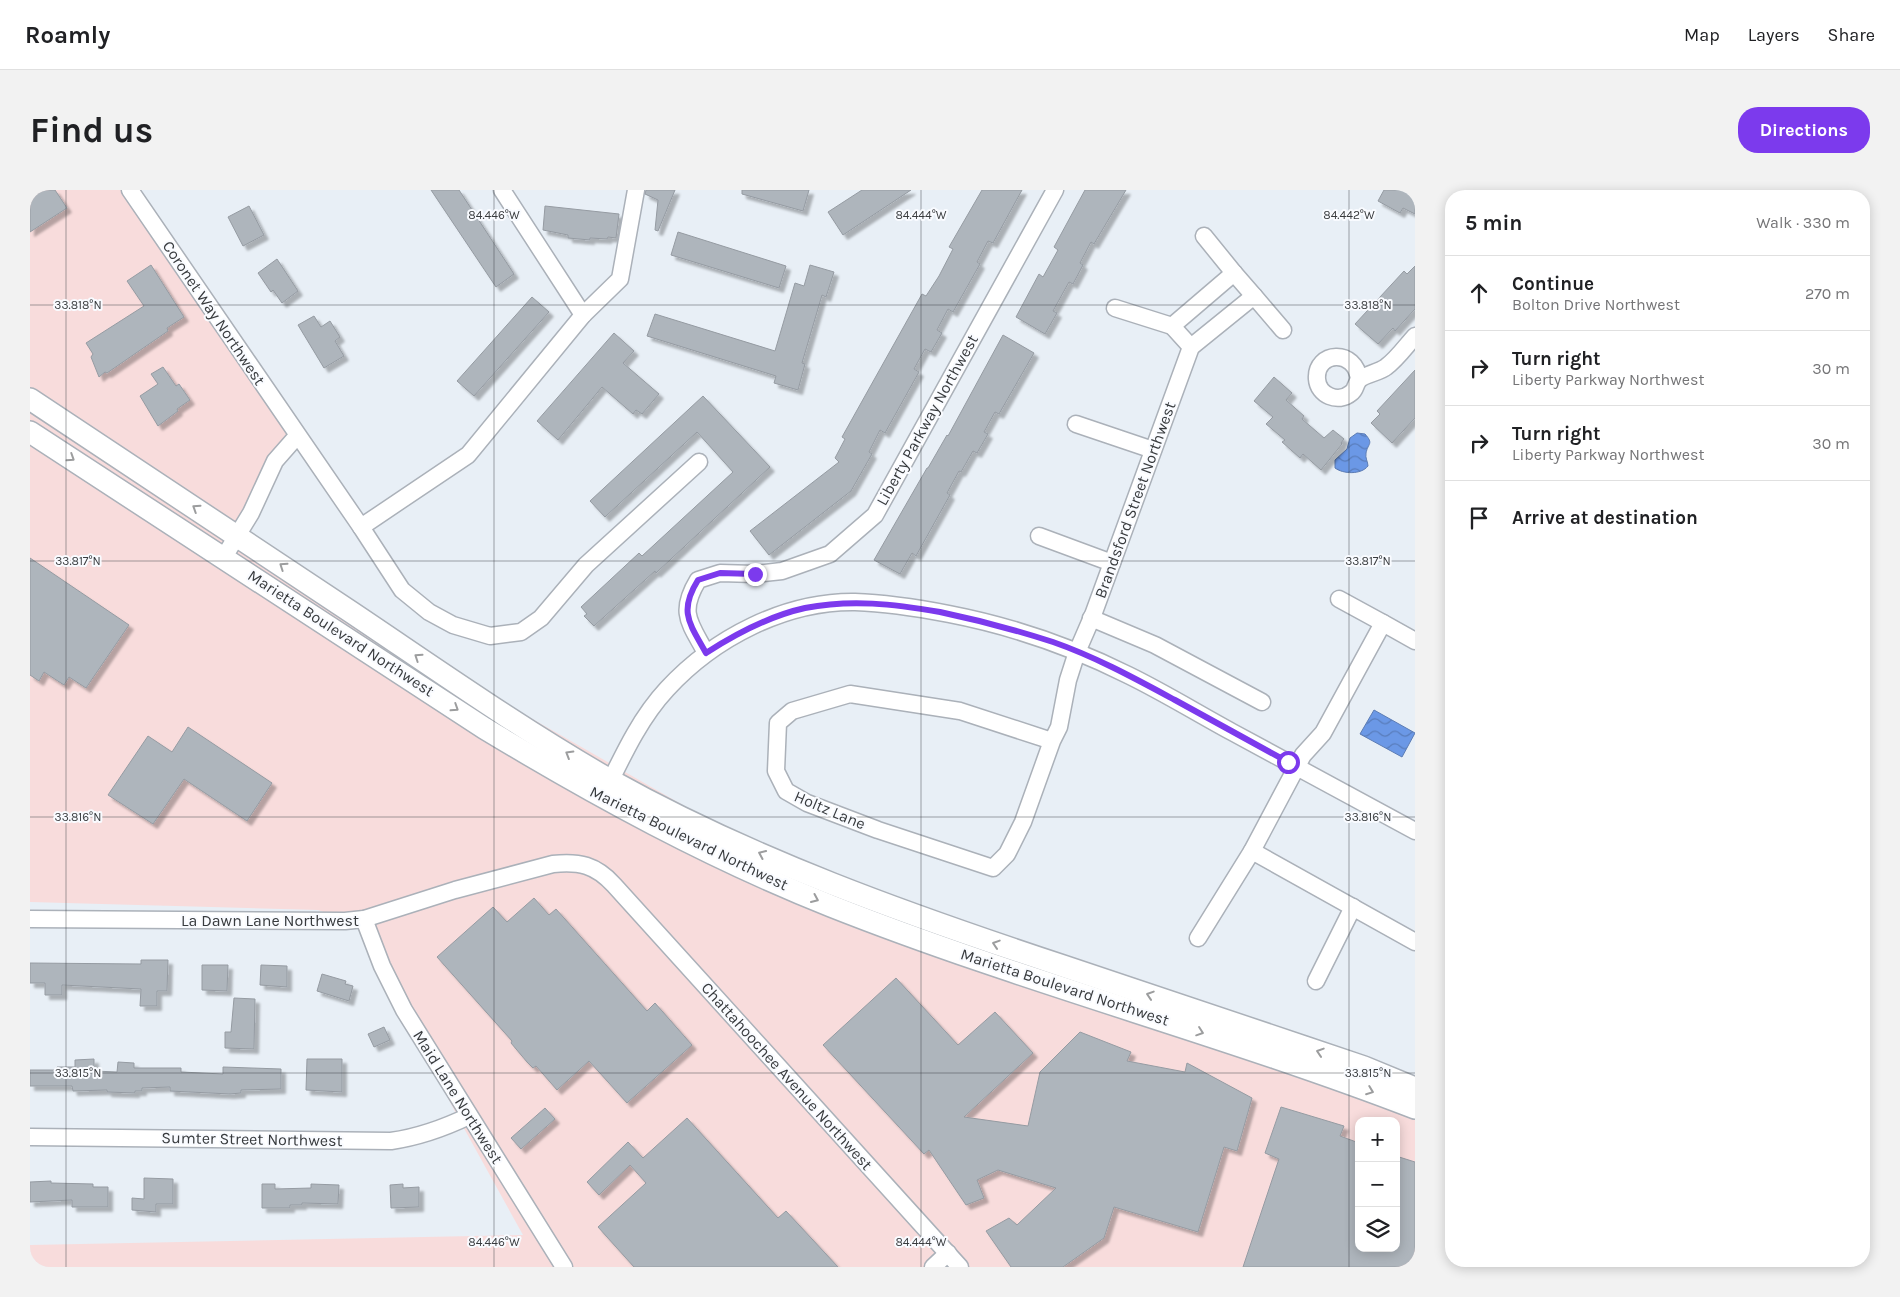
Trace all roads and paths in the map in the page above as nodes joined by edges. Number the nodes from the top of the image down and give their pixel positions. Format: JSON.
{"nodes":[{"id":1,"x":502,"y":190,"type":"edge"},
{"id":2,"x":636,"y":190,"type":"edge"},
{"id":3,"x":1055,"y":190,"type":"edge"},
{"id":4,"x":136,"y":193,"type":"edge"},
{"id":5,"x":1204,"y":236,"type":"dead end"},
{"id":6,"x":1234,"y":274,"type":"junction"},
{"id":7,"x":1254,"y":296,"type":"junction"},
{"id":8,"x":1115,"y":308,"type":"dead end"},
{"id":9,"x":583,"y":316,"type":"junction"},
{"id":10,"x":1172,"y":326,"type":"junction"},
{"id":11,"x":1283,"y":330,"type":"dead end"},
{"id":12,"x":1415,"y":336,"type":"edge"},
{"id":13,"x":1191,"y":347,"type":"junction"},
{"id":14,"x":1359,"y":380,"type":"dead end"},
{"id":15,"x":30,"y":399,"type":"edge"},
{"id":16,"x":1076,"y":424,"type":"dead end"},
{"id":17,"x":30,"y":432,"type":"edge"},
{"id":18,"x":298,"y":436,"type":"junction"},
{"id":19,"x":1153,"y":450,"type":"junction"},
{"id":20,"x":699,"y":462,"type":"dead end"},
{"id":21,"x":361,"y":527,"type":"junction"},
{"id":22,"x":237,"y":535,"type":"junction"},
{"id":23,"x":1039,"y":536,"type":"dead end"},
{"id":24,"x":224,"y":557,"type":"junction"},
{"id":25,"x":1112,"y":563,"type":"junction"},
{"id":26,"x":1339,"y":599,"type":"dead end"},
{"id":27,"x":1091,"y":618,"type":"junction"},
{"id":28,"x":1383,"y":623,"type":"junction"},
{"id":29,"x":1415,"y":641,"type":"edge"},
{"id":30,"x":1077,"y":652,"type":"junction"},
{"id":31,"x":706,"y":653,"type":"junction"},
{"id":32,"x":1262,"y":702,"type":"dead end"},
{"id":33,"x":1052,"y":742,"type":"junction"},
{"id":34,"x":1296,"y":766,"type":"junction"},
{"id":35,"x":606,"y":788,"type":"junction"},
{"id":36,"x":1413,"y":826,"type":"edge"},
{"id":37,"x":1252,"y":851,"type":"junction"},
{"id":38,"x":614,"y":885,"type":"joint"},
{"id":39,"x":1353,"y":907,"type":"junction"},
{"id":40,"x":30,"y":919,"type":"edge"},
{"id":41,"x":364,"y":919,"type":"junction"},
{"id":42,"x":1198,"y":938,"type":"dead end"},
{"id":43,"x":1415,"y":942,"type":"edge"},
{"id":44,"x":1316,"y":981,"type":"dead end"},
{"id":45,"x":1415,"y":1088,"type":"edge"},
{"id":46,"x":1415,"y":1108,"type":"edge"},
{"id":47,"x":469,"y":1116,"type":"junction"},
{"id":48,"x":30,"y":1137,"type":"edge"},
{"id":49,"x":948,"y":1254,"type":"junction"},
{"id":50,"x":564,"y":1267,"type":"edge"},
{"id":51,"x":933,"y":1267,"type":"edge"},
{"id":52,"x":960,"y":1267,"type":"edge"}],
"edges":[{"from":1,"to":9,"type":"street"},
{"from":2,"to":9,"type":"street"},
{"from":3,"to":31,"type":"street","name":"Liberty Parkway Northwest"},
{"from":4,"to":18,"type":"street","name":"Coronet Way Northwest"},
{"from":5,"to":6,"type":"street"},
{"from":6,"to":7,"type":"street"},
{"from":6,"to":10,"type":"street"},
{"from":7,"to":11,"type":"street"},
{"from":7,"to":13,"type":"street"},
{"from":8,"to":10,"type":"street"},
{"from":9,"to":21,"type":"street"},
{"from":10,"to":13,"type":"street"},
{"from":12,"to":14,"type":"street"},
{"from":13,"to":19,"type":"street","name":"Brandsford Street Northwest"},
{"from":22,"to":15,"type":"main road","one_way":true},
{"from":16,"to":19,"type":"street"},
{"from":17,"to":24,"type":"main road","name":"Marietta Boulevard Northwest","one_way":true},
{"from":18,"to":21,"type":"street","name":"Coronet Way Northwest"},
{"from":18,"to":22,"type":"street"},
{"from":19,"to":25,"type":"street","name":"Brandsford Street Northwest"},
{"from":20,"to":21,"type":"street","name":"Coronet Way Northwest"},
{"from":22,"to":24,"type":"street"},
{"from":35,"to":22,"type":"main road","one_way":true},
{"from":23,"to":25,"type":"street"},
{"from":24,"to":35,"type":"main road","name":"Marietta Boulevard Northwest","one_way":true},
{"from":25,"to":27,"type":"street","name":"Brandsford Street Northwest"},
{"from":26,"to":28,"type":"street"},
{"from":27,"to":30,"type":"street","name":"Brandsford Street Northwest"},
{"from":27,"to":32,"type":"street"},
{"from":28,"to":29,"type":"street"},
{"from":28,"to":34,"type":"street"},
{"from":30,"to":31,"type":"street"},
{"from":30,"to":33,"type":"street","name":"Holtz Lane"},
{"from":30,"to":34,"type":"street"},
{"from":31,"to":35,"type":"street"},
{"from":33,"to":33,"type":"street","name":"Holtz Lane"},
{"from":34,"to":36,"type":"street"},
{"from":34,"to":37,"type":"street"},
{"from":45,"to":35,"type":"main road","one_way":true},
{"from":35,"to":46,"type":"main road","name":"Marietta Boulevard Northwest","one_way":true},
{"from":37,"to":39,"type":"street"},
{"from":37,"to":42,"type":"street"},
{"from":38,"to":41,"type":"street","name":"La Dawn Lane Northwest"},
{"from":38,"to":49,"type":"street","name":"Chattahoochee Avenue Northwest"},
{"from":39,"to":43,"type":"street"},
{"from":39,"to":44,"type":"street"},
{"from":40,"to":41,"type":"street","name":"La Dawn Lane Northwest"},
{"from":41,"to":47,"type":"street","name":"Maid Lane Northwest"},
{"from":47,"to":48,"type":"street","name":"Sumter Street Northwest"},
{"from":47,"to":50,"type":"street","name":"Maid Lane Northwest"},
{"from":49,"to":51,"type":"street"},
{"from":49,"to":52,"type":"street","name":"Chattahoochee Avenue Northwest"}]}
